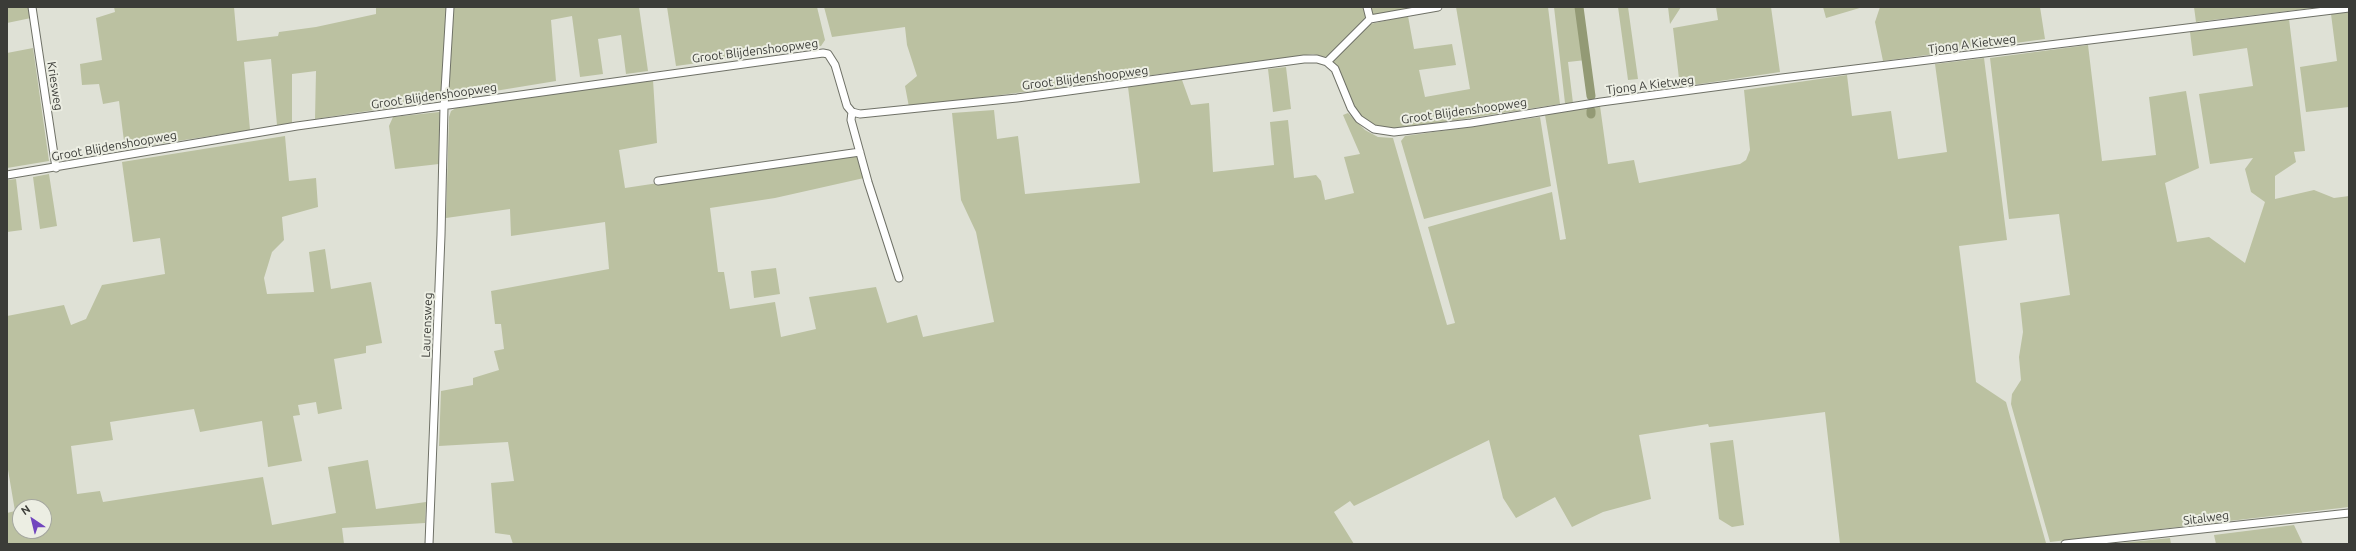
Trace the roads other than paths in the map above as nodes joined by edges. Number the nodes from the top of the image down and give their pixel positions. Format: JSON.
{"nodes":[{"id":1,"x":32,"y":7,"type":"edge"},
{"id":2,"x":450,"y":7,"type":"edge"},
{"id":3,"x":1366,"y":7,"type":"edge"},
{"id":4,"x":1438,"y":7,"type":"edge"},
{"id":5,"x":2349,"y":8,"type":"edge"},
{"id":6,"x":1370,"y":19,"type":"junction"},
{"id":7,"x":1327,"y":62,"type":"junction"},
{"id":8,"x":1598,"y":103,"type":"joint"},
{"id":9,"x":444,"y":107,"type":"junction"},
{"id":10,"x":852,"y":112,"type":"junction"},
{"id":11,"x":860,"y":152,"type":"junction"},
{"id":12,"x":56,"y":168,"type":"junction"},
{"id":13,"x":7,"y":175,"type":"edge"},
{"id":14,"x":658,"y":181,"type":"dead end"},
{"id":15,"x":899,"y":278,"type":"dead end"},
{"id":16,"x":2349,"y":513,"type":"edge"},
{"id":17,"x":429,"y":544,"type":"edge"},
{"id":18,"x":2065,"y":544,"type":"edge"}],
"edges":[{"from":1,"to":12,"type":"street","name":"Kriesweg"},
{"from":2,"to":9,"type":"street","name":"Laurensweg"},
{"from":3,"to":6,"type":"street"},
{"from":4,"to":6,"type":"street"},
{"from":5,"to":8,"type":"street","name":"Tjong A Kietweg"},
{"from":6,"to":7,"type":"street"},
{"from":7,"to":8,"type":"street","name":"Groot Blijdenshoopweg"},
{"from":7,"to":10,"type":"street","name":"Groot Blijdenshoopweg"},
{"from":9,"to":10,"type":"street","name":"Groot Blijdenshoopweg"},
{"from":9,"to":12,"type":"street","name":"Groot Blijdenshoopweg"},
{"from":9,"to":17,"type":"street","name":"Laurensweg"},
{"from":10,"to":11,"type":"street"},
{"from":11,"to":14,"type":"street"},
{"from":11,"to":15,"type":"street"},
{"from":12,"to":13,"type":"street","name":"Groot Blijdenshoopweg"},
{"from":16,"to":18,"type":"street","name":"Sitalweg"}]}
